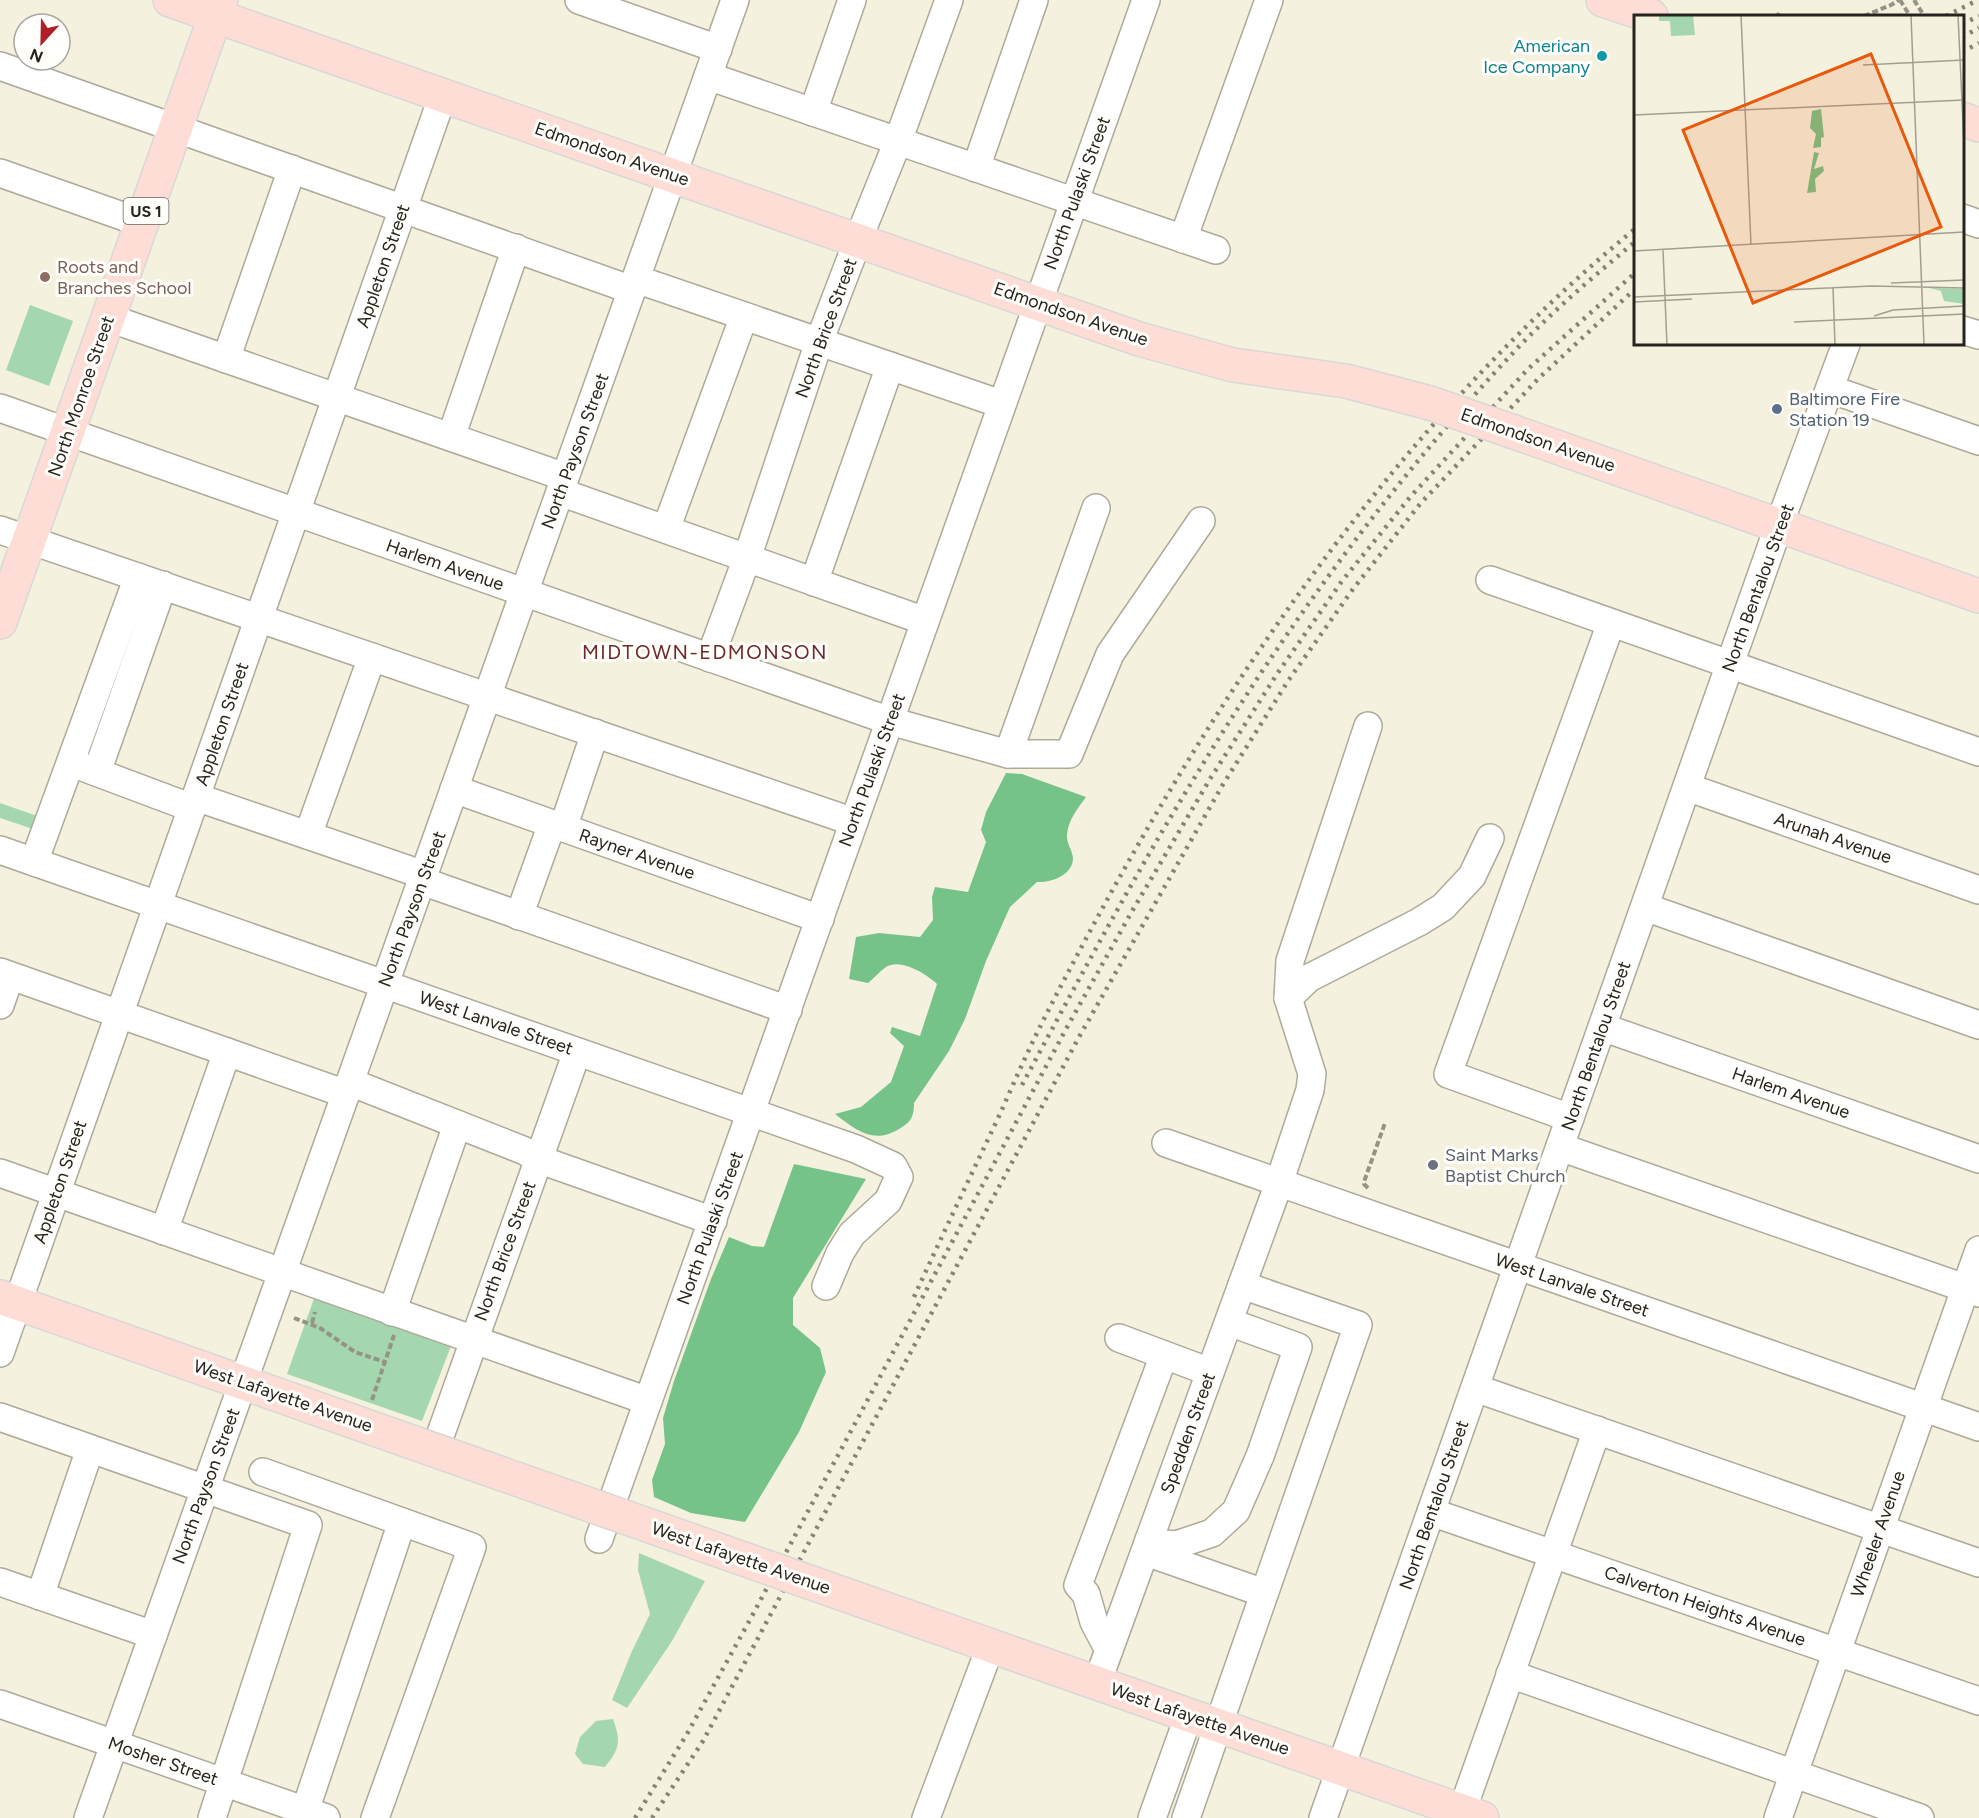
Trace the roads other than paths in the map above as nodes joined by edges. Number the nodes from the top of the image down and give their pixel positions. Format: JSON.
{"nodes":[{"id":1,"x":170,"y":0,"type":"edge"},
{"id":2,"x":579,"y":0,"type":"edge"},
{"id":3,"x":735,"y":0,"type":"edge"},
{"id":4,"x":852,"y":0,"type":"edge"},
{"id":5,"x":949,"y":0,"type":"edge"},
{"id":6,"x":1034,"y":0,"type":"edge"},
{"id":7,"x":1146,"y":0,"type":"edge"},
{"id":8,"x":1269,"y":0,"type":"edge"},
{"id":9,"x":1603,"y":0,"type":"edge"},
{"id":10,"x":218,"y":8,"type":"edge"},
{"id":11,"x":1648,"y":15,"type":"edge"},
{"id":12,"x":718,"y":49,"type":"junction"},
{"id":13,"x":0,"y":66,"type":"edge"},
{"id":14,"x":708,"y":76,"type":"junction"},
{"id":15,"x":443,"y":95,"type":"junction"},
{"id":16,"x":813,"y":112,"type":"junction"},
{"id":17,"x":1964,"y":120,"type":"edge"},
{"id":18,"x":1979,"y":125,"type":"edge"},
{"id":19,"x":176,"y":128,"type":"junction"},
{"id":20,"x":898,"y":141,"type":"junction"},
{"id":21,"x":976,"y":168,"type":"junction"},
{"id":22,"x":292,"y":169,"type":"junction"},
{"id":23,"x":0,"y":173,"type":"edge"},
{"id":24,"x":673,"y":175,"type":"junction"},
{"id":25,"x":1074,"y":201,"type":"junction"},
{"id":26,"x":403,"y":208,"type":"junction"},
{"id":27,"x":1964,"y":219,"type":"edge"},
{"id":28,"x":142,"y":223,"type":"junction"},
{"id":29,"x":1979,"y":224,"type":"edge"},
{"id":30,"x":1183,"y":239,"type":"junction"},
{"id":31,"x":858,"y":240,"type":"junction"},
{"id":32,"x":516,"y":248,"type":"junction"},
{"id":33,"x":1216,"y":250,"type":"dead end"},
{"id":34,"x":634,"y":284,"type":"junction"},
{"id":35,"x":1037,"y":303,"type":"junction"},
{"id":36,"x":744,"y":316,"type":"junction"},
{"id":37,"x":109,"y":318,"type":"junction"},
{"id":38,"x":1964,"y":331,"type":"edge"},
{"id":39,"x":1979,"y":335,"type":"edge"},
{"id":40,"x":819,"y":342,"type":"junction"},
{"id":41,"x":1846,"y":345,"type":"edge"},
{"id":42,"x":226,"y":359,"type":"junction"},
{"id":43,"x":890,"y":366,"type":"junction"},
{"id":44,"x":1830,"y":389,"type":"junction"},
{"id":45,"x":337,"y":397,"type":"junction"},
{"id":46,"x":1001,"y":404,"type":"junction"},
{"id":47,"x":0,"y":408,"type":"edge"},
{"id":48,"x":68,"y":432,"type":"junction"},
{"id":49,"x":451,"y":437,"type":"junction"},
{"id":50,"x":1979,"y":441,"type":"edge"},
{"id":51,"x":563,"y":484,"type":"junction"},
{"id":52,"x":1096,"y":508,"type":"dead end"},
{"id":53,"x":296,"y":512,"type":"junction"},
{"id":54,"x":1201,"y":521,"type":"dead end"},
{"id":55,"x":1779,"y":525,"type":"junction"},
{"id":56,"x":666,"y":529,"type":"junction"},
{"id":57,"x":15,"y":535,"type":"edge"},
{"id":58,"x":747,"y":558,"type":"junction"},
{"id":59,"x":1490,"y":580,"type":"dead end"},
{"id":60,"x":150,"y":581,"type":"junction"},
{"id":61,"x":814,"y":582,"type":"junction"},
{"id":62,"x":524,"y":592,"type":"junction"},
{"id":63,"x":1979,"y":596,"type":"edge"},
{"id":64,"x":259,"y":618,"type":"junction"},
{"id":65,"x":925,"y":621,"type":"junction"},
{"id":66,"x":0,"y":622,"type":"edge"},
{"id":67,"x":1611,"y":623,"type":"junction"},
{"id":68,"x":372,"y":657,"type":"junction"},
{"id":69,"x":710,"y":658,"type":"junction"},
{"id":70,"x":1730,"y":665,"type":"junction"},
{"id":71,"x":488,"y":696,"type":"junction"},
{"id":72,"x":890,"y":721,"type":"junction"},
{"id":73,"x":1368,"y":726,"type":"dead end"},
{"id":74,"x":595,"y":734,"type":"junction"},
{"id":75,"x":1979,"y":752,"type":"edge"},
{"id":76,"x":1008,"y":754,"type":"junction"},
{"id":77,"x":70,"y":762,"type":"junction"},
{"id":78,"x":97,"y":772,"type":"junction"},
{"id":79,"x":1687,"y":787,"type":"junction"},
{"id":80,"x":454,"y":789,"type":"junction"},
{"id":81,"x":194,"y":802,"type":"junction"},
{"id":82,"x":854,"y":822,"type":"junction"},
{"id":83,"x":557,"y":826,"type":"junction"},
{"id":84,"x":308,"y":835,"type":"junction"},
{"id":85,"x":1490,"y":838,"type":"dead end"},
{"id":86,"x":0,"y":850,"type":"edge"},
{"id":87,"x":34,"y":862,"type":"junction"},
{"id":88,"x":423,"y":878,"type":"junction"},
{"id":89,"x":1979,"y":890,"type":"edge"},
{"id":90,"x":158,"y":905,"type":"junction"},
{"id":91,"x":1645,"y":907,"type":"junction"},
{"id":92,"x":519,"y":915,"type":"junction"},
{"id":93,"x":820,"y":919,"type":"junction"},
{"id":94,"x":5,"y":974,"type":"edge"},
{"id":95,"x":385,"y":985,"type":"junction"},
{"id":96,"x":1288,"y":998,"type":"junction"},
{"id":97,"x":0,"y":1005,"type":"edge"},
{"id":98,"x":788,"y":1010,"type":"junction"},
{"id":99,"x":119,"y":1014,"type":"junction"},
{"id":100,"x":1979,"y":1025,"type":"edge"},
{"id":101,"x":1602,"y":1027,"type":"junction"},
{"id":102,"x":227,"y":1052,"type":"junction"},
{"id":103,"x":577,"y":1052,"type":"junction"},
{"id":104,"x":348,"y":1088,"type":"junction"},
{"id":105,"x":751,"y":1113,"type":"junction"},
{"id":106,"x":1570,"y":1118,"type":"junction"},
{"id":107,"x":457,"y":1125,"type":"junction"},
{"id":108,"x":1166,"y":1143,"type":"dead end"},
{"id":109,"x":1560,"y":1147,"type":"junction"},
{"id":110,"x":1979,"y":1159,"type":"edge"},
{"id":111,"x":538,"y":1160,"type":"junction"},
{"id":112,"x":0,"y":1173,"type":"edge"},
{"id":113,"x":1279,"y":1183,"type":"junction"},
{"id":114,"x":56,"y":1193,"type":"junction"},
{"id":115,"x":712,"y":1221,"type":"junction"},
{"id":116,"x":164,"y":1231,"type":"junction"},
{"id":117,"x":1979,"y":1250,"type":"edge"},
{"id":118,"x":1518,"y":1266,"type":"junction"},
{"id":119,"x":282,"y":1273,"type":"junction"},
{"id":120,"x":1242,"y":1285,"type":"junction"},
{"id":121,"x":826,"y":1286,"type":"dead end"},
{"id":122,"x":1972,"y":1291,"type":"edge"},
{"id":123,"x":9,"y":1300,"type":"edge"},
{"id":124,"x":394,"y":1321,"type":"junction"},
{"id":125,"x":1228,"y":1322,"type":"junction"},
{"id":126,"x":1119,"y":1338,"type":"dead end"},
{"id":127,"x":473,"y":1341,"type":"junction"},
{"id":128,"x":0,"y":1353,"type":"edge"},
{"id":129,"x":1164,"y":1355,"type":"junction"},
{"id":130,"x":1210,"y":1372,"type":"junction"},
{"id":131,"x":243,"y":1383,"type":"junction"},
{"id":132,"x":1475,"y":1388,"type":"junction"},
{"id":133,"x":648,"y":1401,"type":"junction"},
{"id":134,"x":1923,"y":1408,"type":"junction"},
{"id":135,"x":0,"y":1417,"type":"edge"},
{"id":136,"x":1979,"y":1427,"type":"edge"},
{"id":137,"x":1597,"y":1430,"type":"junction"},
{"id":138,"x":90,"y":1449,"type":"junction"},
{"id":139,"x":263,"y":1472,"type":"dead end"},
{"id":140,"x":205,"y":1489,"type":"junction"},
{"id":141,"x":609,"y":1511,"type":"junction"},
{"id":142,"x":1431,"y":1512,"type":"junction"},
{"id":143,"x":402,"y":1522,"type":"junction"},
{"id":144,"x":1880,"y":1528,"type":"junction"},
{"id":145,"x":599,"y":1539,"type":"dead end"},
{"id":146,"x":1147,"y":1546,"type":"junction"},
{"id":147,"x":1553,"y":1554,"type":"junction"},
{"id":148,"x":1979,"y":1563,"type":"edge"},
{"id":149,"x":0,"y":1582,"type":"edge"},
{"id":150,"x":1264,"y":1593,"type":"junction"},
{"id":151,"x":40,"y":1596,"type":"junction"},
{"id":152,"x":153,"y":1635,"type":"junction"},
{"id":153,"x":991,"y":1646,"type":"junction"},
{"id":154,"x":1109,"y":1650,"type":"junction"},
{"id":155,"x":1837,"y":1652,"type":"junction"},
{"id":156,"x":1510,"y":1674,"type":"junction"},
{"id":157,"x":1097,"y":1683,"type":"junction"},
{"id":158,"x":1979,"y":1701,"type":"edge"},
{"id":159,"x":0,"y":1704,"type":"edge"},
{"id":160,"x":1203,"y":1720,"type":"junction"},
{"id":161,"x":115,"y":1744,"type":"junction"},
{"id":162,"x":1341,"y":1768,"type":"junction"},
{"id":163,"x":1793,"y":1774,"type":"junction"},
{"id":164,"x":224,"y":1782,"type":"junction"},
{"id":165,"x":315,"y":1814,"type":"edge"},
{"id":166,"x":1464,"y":1814,"type":"edge"},
{"id":167,"x":88,"y":1818,"type":"edge"},
{"id":168,"x":212,"y":1818,"type":"edge"},
{"id":169,"x":375,"y":1818,"type":"edge"},
{"id":170,"x":926,"y":1818,"type":"edge"},
{"id":171,"x":1152,"y":1818,"type":"edge"},
{"id":172,"x":1186,"y":1818,"type":"edge"},
{"id":173,"x":1323,"y":1818,"type":"edge"},
{"id":174,"x":1778,"y":1818,"type":"edge"},
{"id":175,"x":1920,"y":1818,"type":"edge"}],
"edges":[{"from":1,"to":10,"type":"main road","name":"Edmondson Avenue"},
{"from":2,"to":12,"type":"street"},
{"from":3,"to":12,"type":"street","name":"North Payson Street"},
{"from":4,"to":16,"type":"street"},
{"from":5,"to":20,"type":"street","name":"North Brice Street"},
{"from":6,"to":21,"type":"street"},
{"from":7,"to":25,"type":"street","name":"North Pulaski Street"},
{"from":8,"to":30,"type":"street"},
{"from":9,"to":11,"type":"main road"},
{"from":10,"to":15,"type":"main road","name":"Edmondson Avenue"},
{"from":10,"to":19,"type":"main road","name":"North Monroe Street","number":"US 1"},
{"from":12,"to":14,"type":"street","name":"North Payson Street"},
{"from":13,"to":19,"type":"street"},
{"from":14,"to":16,"type":"street"},
{"from":14,"to":24,"type":"street","name":"North Payson Street"},
{"from":15,"to":24,"type":"main road","name":"Edmondson Avenue"},
{"from":15,"to":26,"type":"street","name":"Appleton Street"},
{"from":16,"to":20,"type":"street"},
{"from":17,"to":18,"type":"main road"},
{"from":19,"to":22,"type":"street"},
{"from":19,"to":28,"type":"main road","name":"North Monroe Street","number":"US 1"},
{"from":20,"to":21,"type":"street"},
{"from":20,"to":31,"type":"street","name":"North Brice Street"},
{"from":21,"to":25,"type":"street"},
{"from":22,"to":26,"type":"street"},
{"from":22,"to":42,"type":"street"},
{"from":23,"to":28,"type":"street"},
{"from":24,"to":31,"type":"main road","name":"Edmondson Avenue"},
{"from":24,"to":34,"type":"street","name":"North Payson Street"},
{"from":25,"to":30,"type":"street"},
{"from":25,"to":35,"type":"street","name":"North Pulaski Street"},
{"from":26,"to":32,"type":"street"},
{"from":26,"to":45,"type":"street","name":"Appleton Street"},
{"from":27,"to":29,"type":"street"},
{"from":28,"to":37,"type":"main road","name":"North Monroe Street","number":"US 1"},
{"from":30,"to":33,"type":"street"},
{"from":31,"to":35,"type":"main road","name":"Edmondson Avenue"},
{"from":31,"to":40,"type":"street","name":"North Brice Street"},
{"from":32,"to":34,"type":"street"},
{"from":32,"to":49,"type":"street"},
{"from":34,"to":36,"type":"street"},
{"from":34,"to":51,"type":"street","name":"North Payson Street"},
{"from":35,"to":46,"type":"street","name":"North Pulaski Street"},
{"from":35,"to":55,"type":"main road","name":"Edmondson Avenue","bridge":true},
{"from":36,"to":40,"type":"street"},
{"from":36,"to":56,"type":"street"},
{"from":37,"to":42,"type":"street"},
{"from":37,"to":48,"type":"main road","name":"North Monroe Street","number":"US 1"},
{"from":38,"to":39,"type":"street"},
{"from":40,"to":43,"type":"street"},
{"from":40,"to":58,"type":"street","name":"North Brice Street"},
{"from":41,"to":44,"type":"street","name":"North Bentalou Street"},
{"from":42,"to":45,"type":"street"},
{"from":43,"to":46,"type":"street"},
{"from":43,"to":61,"type":"street"},
{"from":44,"to":50,"type":"street"},
{"from":44,"to":55,"type":"street","name":"North Bentalou Street"},
{"from":45,"to":49,"type":"street"},
{"from":45,"to":53,"type":"street","name":"Appleton Street"},
{"from":46,"to":65,"type":"street","name":"North Pulaski Street"},
{"from":47,"to":48,"type":"street","name":"Harlem Avenue"},
{"from":48,"to":53,"type":"street","name":"Harlem Avenue"},
{"from":48,"to":57,"type":"main road","name":"North Monroe Street","number":"US 1"},
{"from":49,"to":51,"type":"street"},
{"from":51,"to":56,"type":"street"},
{"from":51,"to":62,"type":"street","name":"North Payson Street"},
{"from":52,"to":76,"type":"street"},
{"from":53,"to":62,"type":"street","name":"Harlem Avenue"},
{"from":53,"to":64,"type":"street","name":"Appleton Street"},
{"from":54,"to":76,"type":"street","name":"Harlem Avenue"},
{"from":55,"to":63,"type":"main road","name":"Edmondson Avenue"},
{"from":55,"to":70,"type":"street","name":"North Bentalou Street"},
{"from":56,"to":58,"type":"street"},
{"from":57,"to":60,"type":"street"},
{"from":57,"to":66,"type":"main road","name":"North Monroe Street","number":"US 1"},
{"from":58,"to":61,"type":"street"},
{"from":58,"to":69,"type":"street","name":"North Brice Street"},
{"from":59,"to":67,"type":"street"},
{"from":60,"to":64,"type":"street"},
{"from":60,"to":77,"type":"street"},
{"from":60,"to":78,"type":"street"},
{"from":61,"to":65,"type":"street"},
{"from":62,"to":69,"type":"street","name":"Harlem Avenue"},
{"from":62,"to":71,"type":"street","name":"North Payson Street"},
{"from":64,"to":68,"type":"street"},
{"from":64,"to":81,"type":"street","name":"Appleton Street"},
{"from":65,"to":72,"type":"street","name":"North Pulaski Street"},
{"from":67,"to":70,"type":"street"},
{"from":67,"to":106,"type":"street"},
{"from":68,"to":71,"type":"street"},
{"from":68,"to":84,"type":"street"},
{"from":69,"to":72,"type":"street","name":"Harlem Avenue"},
{"from":70,"to":75,"type":"street"},
{"from":70,"to":79,"type":"street","name":"North Bentalou Street"},
{"from":71,"to":74,"type":"street"},
{"from":71,"to":80,"type":"street","name":"North Payson Street"},
{"from":72,"to":76,"type":"street","name":"Harlem Avenue"},
{"from":72,"to":82,"type":"street","name":"North Pulaski Street"},
{"from":73,"to":96,"type":"street"},
{"from":74,"to":82,"type":"street"},
{"from":74,"to":83,"type":"street"},
{"from":77,"to":78,"type":"street"},
{"from":77,"to":87,"type":"street"},
{"from":78,"to":81,"type":"street"},
{"from":79,"to":89,"type":"street","name":"Arunah Avenue"},
{"from":79,"to":91,"type":"street","name":"North Bentalou Street"},
{"from":80,"to":83,"type":"street","name":"Rayner Avenue"},
{"from":80,"to":88,"type":"street","name":"North Payson Street"},
{"from":81,"to":84,"type":"street"},
{"from":81,"to":90,"type":"street","name":"Appleton Street"},
{"from":82,"to":93,"type":"street","name":"North Pulaski Street"},
{"from":83,"to":92,"type":"street"},
{"from":83,"to":93,"type":"street","name":"Rayner Avenue"},
{"from":84,"to":88,"type":"street"},
{"from":85,"to":96,"type":"street"},
{"from":86,"to":87,"type":"street","name":"West Lanvale Street"},
{"from":87,"to":90,"type":"street","name":"West Lanvale Street"},
{"from":88,"to":92,"type":"street"},
{"from":88,"to":95,"type":"street","name":"North Payson Street"},
{"from":90,"to":95,"type":"street","name":"West Lanvale Street"},
{"from":90,"to":99,"type":"street","name":"Appleton Street"},
{"from":91,"to":100,"type":"street"},
{"from":91,"to":101,"type":"street","name":"North Bentalou Street"},
{"from":92,"to":98,"type":"street"},
{"from":93,"to":98,"type":"street","name":"North Pulaski Street"},
{"from":94,"to":97,"type":"street"},
{"from":94,"to":99,"type":"street"},
{"from":95,"to":103,"type":"street","name":"West Lanvale Street"},
{"from":95,"to":104,"type":"street","name":"North Payson Street"},
{"from":96,"to":113,"type":"street","name":"Spedden Street"},
{"from":98,"to":105,"type":"street","name":"North Pulaski Street"},
{"from":99,"to":102,"type":"street"},
{"from":99,"to":114,"type":"street","name":"Appleton Street"},
{"from":101,"to":106,"type":"street","name":"North Bentalou Street"},
{"from":101,"to":110,"type":"street","name":"Harlem Avenue"},
{"from":102,"to":104,"type":"street"},
{"from":102,"to":116,"type":"street"},
{"from":103,"to":105,"type":"street","name":"West Lanvale Street"},
{"from":103,"to":111,"type":"street","name":"North Brice Street"},
{"from":104,"to":107,"type":"street"},
{"from":104,"to":119,"type":"street","name":"North Payson Street"},
{"from":105,"to":115,"type":"street","name":"North Pulaski Street"},
{"from":105,"to":121,"type":"street","name":"West Lanvale Street"},
{"from":106,"to":109,"type":"street","name":"North Bentalou Street"},
{"from":107,"to":111,"type":"street"},
{"from":107,"to":124,"type":"street"},
{"from":108,"to":113,"type":"street","name":"West Lanvale Street"},
{"from":109,"to":118,"type":"street","name":"North Bentalou Street"},
{"from":109,"to":122,"type":"street"},
{"from":111,"to":115,"type":"street"},
{"from":111,"to":127,"type":"street","name":"North Brice Street"},
{"from":112,"to":114,"type":"street"},
{"from":113,"to":118,"type":"street","name":"West Lanvale Street"},
{"from":113,"to":120,"type":"street","name":"Spedden Street"},
{"from":114,"to":116,"type":"street"},
{"from":114,"to":123,"type":"street","name":"Appleton Street"},
{"from":115,"to":133,"type":"street","name":"North Pulaski Street"},
{"from":116,"to":119,"type":"street"},
{"from":117,"to":122,"type":"street","name":"Wheeler Avenue"},
{"from":118,"to":132,"type":"street","name":"North Bentalou Street"},
{"from":118,"to":134,"type":"street","name":"West Lanvale Street"},
{"from":119,"to":124,"type":"street"},
{"from":119,"to":131,"type":"street","name":"North Payson Street"},
{"from":120,"to":125,"type":"street","name":"Spedden Street"},
{"from":120,"to":150,"type":"street"},
{"from":122,"to":134,"type":"street","name":"Wheeler Avenue"},
{"from":123,"to":128,"type":"street","name":"Appleton Street"},
{"from":123,"to":131,"type":"main road","name":"West Lafayette Avenue"},
{"from":124,"to":127,"type":"street"},
{"from":125,"to":130,"type":"street","name":"Spedden Street"},
{"from":125,"to":146,"type":"street"},
{"from":126,"to":129,"type":"street"},
{"from":127,"to":133,"type":"street"},
{"from":127,"to":141,"type":"street","name":"North Brice Street"},
{"from":129,"to":130,"type":"street"},
{"from":129,"to":154,"type":"street"},
{"from":130,"to":146,"type":"street","name":"Spedden Street"},
{"from":131,"to":140,"type":"street","name":"North Payson Street"},
{"from":131,"to":153,"type":"main road","name":"West Lafayette Avenue","bridge":true},
{"from":132,"to":137,"type":"street"},
{"from":132,"to":142,"type":"street","name":"North Bentalou Street"},
{"from":133,"to":141,"type":"street","name":"North Pulaski Street"},
{"from":134,"to":136,"type":"street","name":"West Lanvale Street"},
{"from":134,"to":144,"type":"street","name":"Wheeler Avenue"},
{"from":135,"to":138,"type":"street"},
{"from":137,"to":144,"type":"street"},
{"from":137,"to":147,"type":"street"},
{"from":138,"to":140,"type":"street"},
{"from":138,"to":151,"type":"street"},
{"from":139,"to":143,"type":"street"},
{"from":140,"to":152,"type":"street","name":"North Payson Street"},
{"from":140,"to":164,"type":"street"},
{"from":141,"to":145,"type":"street","name":"North Pulaski Street"},
{"from":142,"to":147,"type":"street","name":"Calverton Heights Avenue"},
{"from":142,"to":162,"type":"street","name":"North Bentalou Street"},
{"from":143,"to":165,"type":"street"},
{"from":143,"to":169,"type":"street"},
{"from":144,"to":148,"type":"street"},
{"from":144,"to":155,"type":"street","name":"Wheeler Avenue"},
{"from":146,"to":150,"type":"street"},
{"from":146,"to":154,"type":"street","name":"Spedden Street"},
{"from":147,"to":155,"type":"street","name":"Calverton Heights Avenue"},
{"from":147,"to":156,"type":"street"},
{"from":149,"to":151,"type":"street"},
{"from":150,"to":160,"type":"street"},
{"from":151,"to":152,"type":"street"},
{"from":152,"to":161,"type":"street","name":"North Payson Street"},
{"from":153,"to":157,"type":"main road","name":"West Lafayette Avenue"},
{"from":153,"to":170,"type":"street"},
{"from":154,"to":157,"type":"street","name":"Spedden Street"},
{"from":155,"to":158,"type":"street","name":"Calverton Heights Avenue"},
{"from":155,"to":163,"type":"street","name":"Wheeler Avenue"},
{"from":156,"to":163,"type":"street"},
{"from":156,"to":166,"type":"street"},
{"from":157,"to":160,"type":"main road","name":"West Lafayette Avenue"},
{"from":159,"to":161,"type":"street","name":"Mosher Street"},
{"from":160,"to":162,"type":"main road","name":"West Lafayette Avenue"},
{"from":160,"to":171,"type":"street"},
{"from":160,"to":172,"type":"street"},
{"from":161,"to":164,"type":"street","name":"Mosher Street"},
{"from":161,"to":167,"type":"street","name":"North Payson Street"},
{"from":162,"to":166,"type":"main road","name":"West Lafayette Avenue"},
{"from":162,"to":173,"type":"street","name":"North Bentalou Street"},
{"from":163,"to":174,"type":"street","name":"Wheeler Avenue"},
{"from":163,"to":175,"type":"street"},
{"from":164,"to":165,"type":"street","name":"Mosher Street"},
{"from":164,"to":168,"type":"street"}]}
